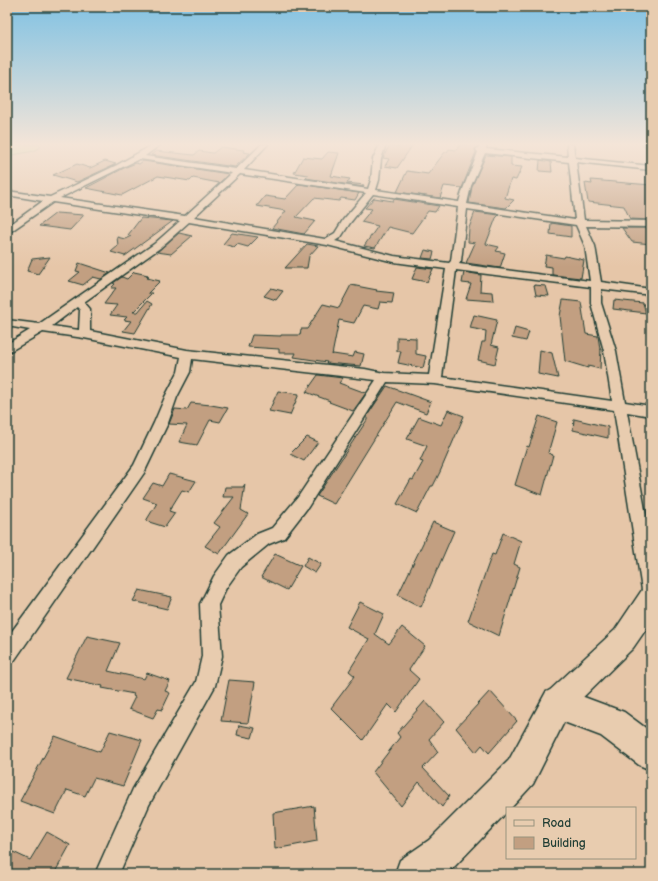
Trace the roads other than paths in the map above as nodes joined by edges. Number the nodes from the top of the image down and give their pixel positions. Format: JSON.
{"nodes":[{"id":1,"x":82,"y":185,"type":"edge"},
{"id":2,"x":224,"y":185,"type":"edge"},
{"id":3,"x":325,"y":185,"type":"edge"},
{"id":4,"x":373,"y":185,"type":"edge"},
{"id":5,"x":467,"y":185,"type":"edge"},
{"id":6,"x":575,"y":185,"type":"edge"},
{"id":7,"x":371,"y":192,"type":"junction"},
{"id":8,"x":7,"y":193,"type":"edge"},
{"id":9,"x":52,"y":200,"type":"junction"},
{"id":10,"x":462,"y":204,"type":"junction"},
{"id":11,"x":186,"y":220,"type":"junction"},
{"id":12,"x":580,"y":223,"type":"junction"},
{"id":13,"x":651,"y":224,"type":"edge"},
{"id":14,"x":7,"y":231,"type":"edge"},
{"id":15,"x":327,"y":242,"type":"junction"},
{"id":16,"x":451,"y":268,"type":"junction"},
{"id":17,"x":596,"y":286,"type":"junction"},
{"id":18,"x":651,"y":292,"type":"edge"},
{"id":19,"x":78,"y":302,"type":"junction"},
{"id":20,"x":7,"y":323,"type":"edge"},
{"id":21,"x":41,"y":328,"type":"junction"},
{"id":22,"x":84,"y":334,"type":"junction"},
{"id":23,"x":7,"y":349,"type":"edge"},
{"id":24,"x":187,"y":354,"type":"junction"},
{"id":25,"x":384,"y":377,"type":"junction"},
{"id":26,"x":435,"y":380,"type":"junction"},
{"id":27,"x":619,"y":407,"type":"junction"},
{"id":28,"x":651,"y":411,"type":"edge"},
{"id":29,"x":651,"y":590,"type":"edge"},
{"id":30,"x":651,"y":599,"type":"edge"},
{"id":31,"x":7,"y":654,"type":"edge"},
{"id":32,"x":556,"y":703,"type":"junction"},
{"id":33,"x":651,"y":753,"type":"edge"},
{"id":34,"x":107,"y":874,"type":"edge"},
{"id":35,"x":414,"y":874,"type":"edge"}],
"edges":[{"from":1,"to":9,"type":"street"},
{"from":2,"to":11,"type":"street"},
{"from":3,"to":7,"type":"street"},
{"from":4,"to":7,"type":"street"},
{"from":5,"to":10,"type":"street"},
{"from":6,"to":12,"type":"street"},
{"from":7,"to":10,"type":"street"},
{"from":7,"to":15,"type":"street"},
{"from":8,"to":9,"type":"street"},
{"from":9,"to":11,"type":"street"},
{"from":9,"to":14,"type":"street"},
{"from":10,"to":12,"type":"street"},
{"from":10,"to":16,"type":"street"},
{"from":11,"to":15,"type":"street"},
{"from":11,"to":19,"type":"street"},
{"from":12,"to":13,"type":"street"},
{"from":12,"to":17,"type":"street"},
{"from":15,"to":16,"type":"street"},
{"from":16,"to":17,"type":"street"},
{"from":16,"to":26,"type":"street"},
{"from":17,"to":18,"type":"street"},
{"from":17,"to":27,"type":"street"},
{"from":19,"to":21,"type":"street"},
{"from":19,"to":22,"type":"street"},
{"from":20,"to":21,"type":"street"},
{"from":21,"to":22,"type":"street"},
{"from":21,"to":23,"type":"street"},
{"from":22,"to":24,"type":"street"},
{"from":24,"to":25,"type":"street"},
{"from":24,"to":31,"type":"street"},
{"from":25,"to":26,"type":"street"},
{"from":25,"to":34,"type":"street"},
{"from":26,"to":27,"type":"street"},
{"from":27,"to":28,"type":"street"},
{"from":27,"to":29,"type":"street"},
{"from":30,"to":32,"type":"main road"},
{"from":32,"to":33,"type":"main road"},
{"from":32,"to":35,"type":"main road"}]}
